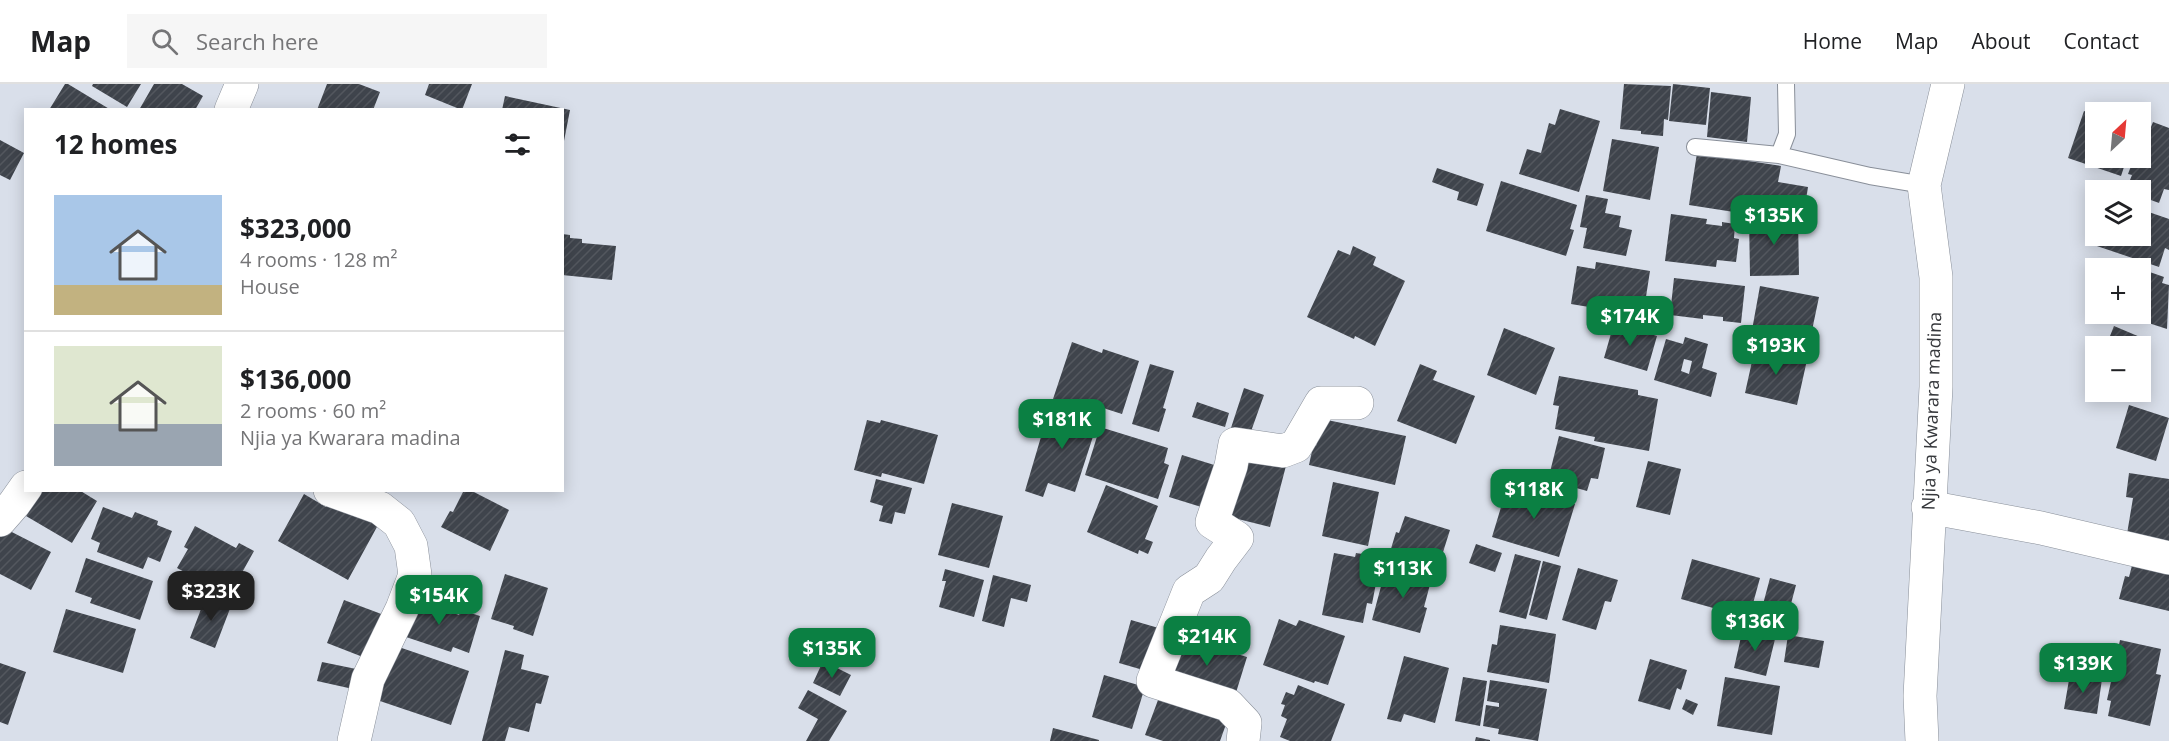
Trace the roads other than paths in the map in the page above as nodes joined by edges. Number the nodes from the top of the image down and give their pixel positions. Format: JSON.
{"nodes":[{"id":1,"x":242,"y":84,"type":"edge"},
{"id":2,"x":1786,"y":84,"type":"edge"},
{"id":3,"x":1948,"y":84,"type":"edge"},
{"id":4,"x":232,"y":108,"type":"edge"},
{"id":5,"x":1695,"y":147,"type":"dead end"},
{"id":6,"x":1779,"y":155,"type":"junction"},
{"id":7,"x":1924,"y":185,"type":"junction"},
{"id":8,"x":1357,"y":403,"type":"dead end"},
{"id":9,"x":24,"y":490,"type":"edge"},
{"id":10,"x":336,"y":492,"type":"edge"},
{"id":11,"x":1928,"y":507,"type":"junction"},
{"id":12,"x":0,"y":520,"type":"edge"},
{"id":13,"x":2169,"y":558,"type":"edge"},
{"id":14,"x":354,"y":741,"type":"edge"},
{"id":15,"x":1243,"y":741,"type":"edge"},
{"id":16,"x":1922,"y":741,"type":"edge"}],
"edges":[{"from":1,"to":4,"type":"street"},
{"from":2,"to":6,"type":"lane"},
{"from":3,"to":7,"type":"street","name":"Njia ya Kwarara madina"},
{"from":5,"to":6,"type":"lane"},
{"from":6,"to":7,"type":"lane"},
{"from":7,"to":11,"type":"street","name":"Njia ya Kwarara madina"},
{"from":8,"to":15,"type":"street"},
{"from":9,"to":12,"type":"street"},
{"from":10,"to":14,"type":"street"},
{"from":11,"to":13,"type":"street"},
{"from":11,"to":16,"type":"street","name":"Njia ya Kwarara madina"}]}
